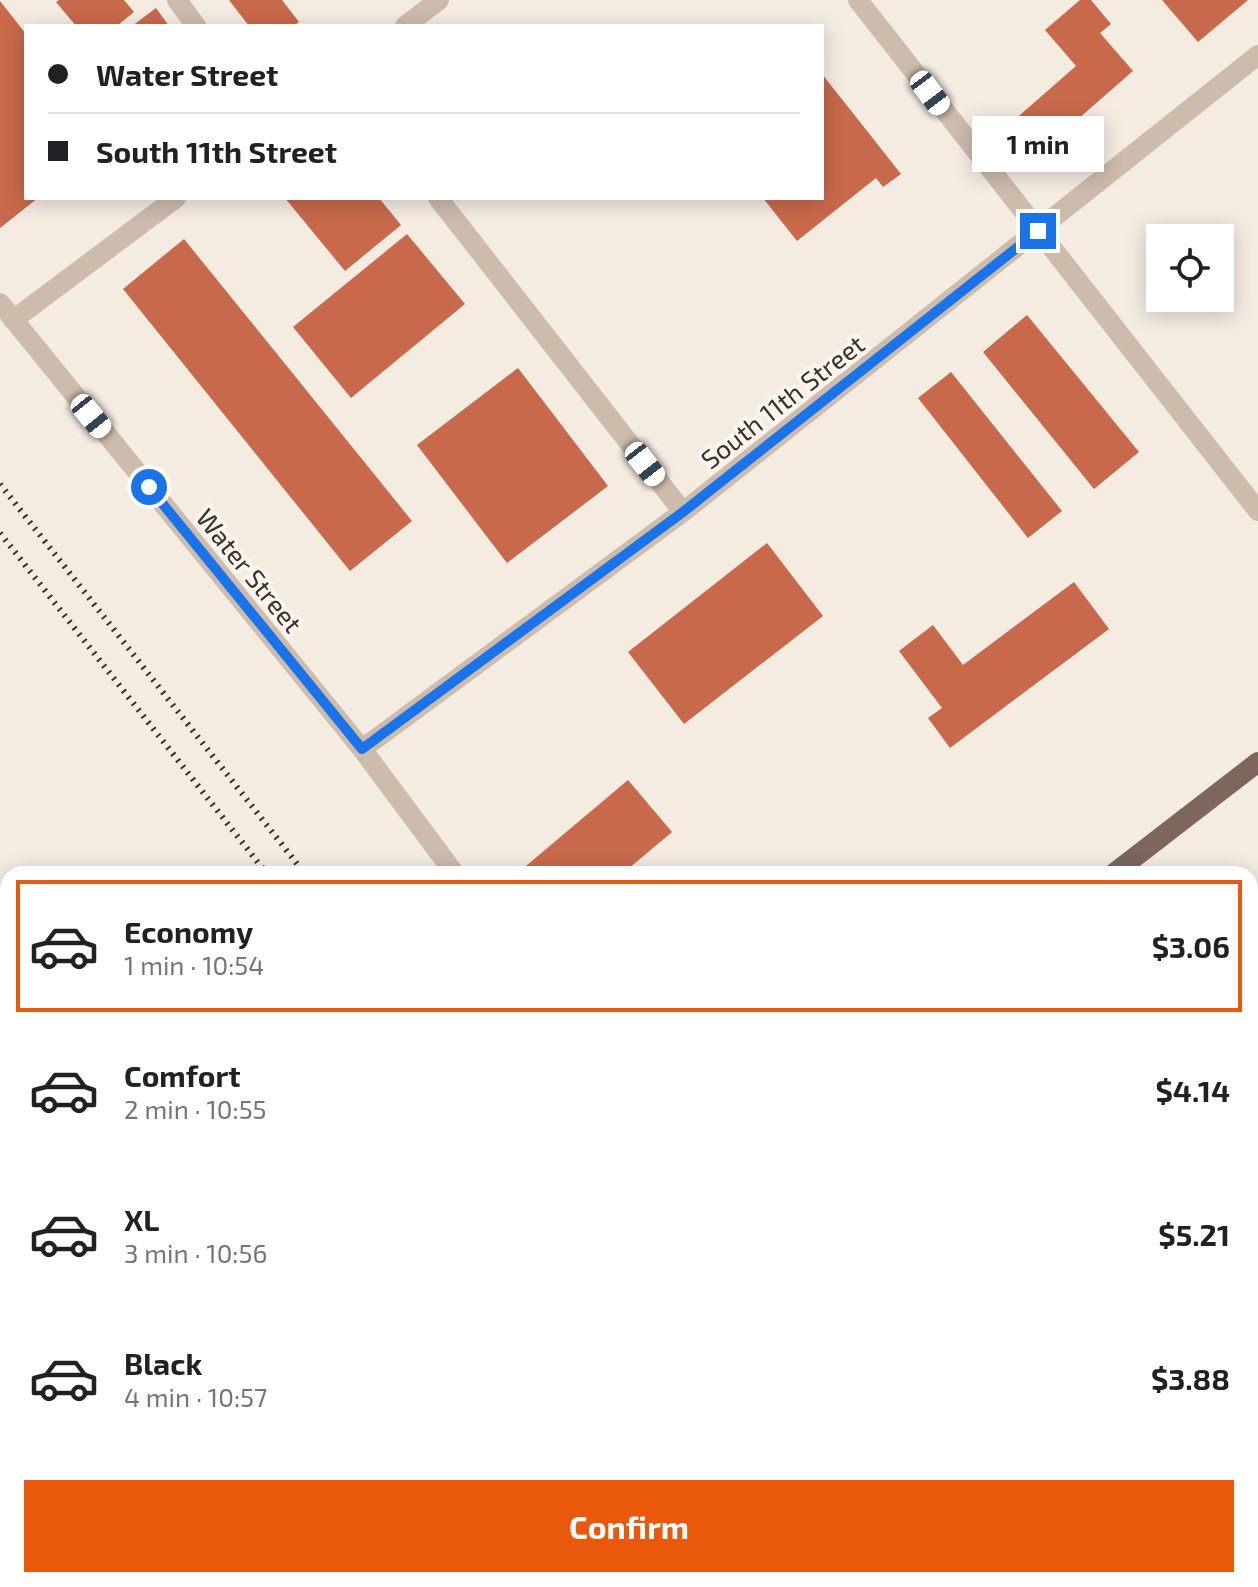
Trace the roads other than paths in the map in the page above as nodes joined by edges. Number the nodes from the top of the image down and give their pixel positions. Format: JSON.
{"nodes":[{"id":1,"x":177,"y":0,"type":"edge"},
{"id":2,"x":439,"y":0,"type":"edge"},
{"id":3,"x":858,"y":0,"type":"edge"},
{"id":4,"x":195,"y":24,"type":"edge"},
{"id":5,"x":408,"y":24,"type":"edge"},
{"id":6,"x":1258,"y":55,"type":"edge"},
{"id":7,"x":173,"y":200,"type":"edge"},
{"id":8,"x":440,"y":200,"type":"edge"},
{"id":9,"x":1038,"y":231,"type":"junction"},
{"id":10,"x":0,"y":303,"type":"edge"},
{"id":11,"x":13,"y":320,"type":"junction"},
{"id":12,"x":1258,"y":511,"type":"edge"},
{"id":13,"x":683,"y":512,"type":"junction"},
{"id":14,"x":362,"y":749,"type":"junction"},
{"id":15,"x":1258,"y":762,"type":"edge"},
{"id":16,"x":449,"y":866,"type":"edge"},
{"id":17,"x":1123,"y":866,"type":"edge"}],
"edges":[{"from":1,"to":4,"type":"street"},
{"from":2,"to":5,"type":"street"},
{"from":3,"to":9,"type":"street"},
{"from":6,"to":9,"type":"street","name":"South 11th Street"},
{"from":7,"to":11,"type":"street"},
{"from":8,"to":13,"type":"street"},
{"from":9,"to":12,"type":"street"},
{"from":9,"to":13,"type":"street","name":"South 11th Street"},
{"from":10,"to":11,"type":"street","name":"Water Street"},
{"from":11,"to":14,"type":"street","name":"Water Street"},
{"from":13,"to":14,"type":"street","name":"South 11th Street"},
{"from":14,"to":16,"type":"street","name":"Water Street"},
{"from":15,"to":17,"type":"main road"}]}
